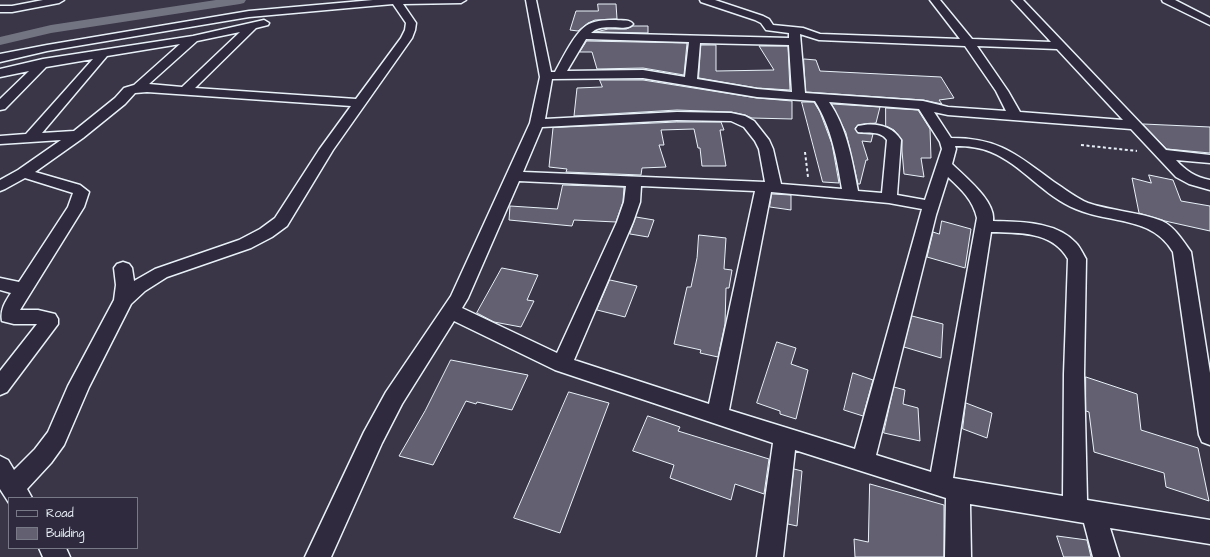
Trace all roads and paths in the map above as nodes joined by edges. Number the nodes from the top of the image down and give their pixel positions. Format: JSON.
{"nodes":[{"id":1,"x":57,"y":0,"type":"edge"},
{"id":2,"x":461,"y":0,"type":"edge"},
{"id":3,"x":531,"y":0,"type":"edge"},
{"id":4,"x":705,"y":0,"type":"edge"},
{"id":5,"x":935,"y":0,"type":"edge"},
{"id":6,"x":1017,"y":0,"type":"edge"},
{"id":7,"x":1167,"y":0,"type":"edge"},
{"id":8,"x":396,"y":1,"type":"junction"},
{"id":9,"x":378,"y":3,"type":"junction"},
{"id":10,"x":0,"y":9,"type":"edge"},
{"id":11,"x":12,"y":9,"type":"junction"},
{"id":12,"x":0,"y":16,"type":"edge"},
{"id":13,"x":1210,"y":22,"type":"edge"},
{"id":14,"x":628,"y":24,"type":"dead end"},
{"id":15,"x":253,"y":26,"type":"junction"},
{"id":16,"x":583,"y":36,"type":"junction"},
{"id":17,"x":794,"y":36,"type":"junction"},
{"id":18,"x":192,"y":39,"type":"junction"},
{"id":19,"x":696,"y":40,"type":"junction"},
{"id":20,"x":968,"y":42,"type":"junction"},
{"id":21,"x":1062,"y":46,"type":"junction"},
{"id":22,"x":104,"y":53,"type":"junction"},
{"id":23,"x":0,"y":58,"type":"edge"},
{"id":24,"x":43,"y":63,"type":"junction"},
{"id":25,"x":0,"y":73,"type":"edge"},
{"id":26,"x":553,"y":76,"type":"junction"},
{"id":27,"x":691,"y":82,"type":"junction"},
{"id":28,"x":138,"y":88,"type":"junction"},
{"id":29,"x":185,"y":91,"type":"junction"},
{"id":30,"x":798,"y":96,"type":"junction"},
{"id":31,"x":820,"y":97,"type":"junction"},
{"id":32,"x":360,"y":103,"type":"junction"},
{"id":33,"x":923,"y":105,"type":"junction"},
{"id":34,"x":0,"y":106,"type":"edge"},
{"id":35,"x":1015,"y":116,"type":"junction"},
{"id":36,"x":537,"y":123,"type":"junction"},
{"id":37,"x":1135,"y":125,"type":"junction"},
{"id":38,"x":864,"y":129,"type":"dead end"},
{"id":39,"x":78,"y":135,"type":"junction"},
{"id":40,"x":30,"y":138,"type":"junction"},
{"id":41,"x":0,"y":140,"type":"edge"},
{"id":42,"x":947,"y":142,"type":"junction"},
{"id":43,"x":1081,"y":145,"type":"dead end"},
{"id":44,"x":805,"y":152,"type":"dead end"},
{"id":45,"x":1162,"y":154,"type":"junction"},
{"id":46,"x":1210,"y":159,"type":"edge"},
{"id":47,"x":945,"y":166,"type":"junction"},
{"id":48,"x":23,"y":173,"type":"junction"},
{"id":49,"x":513,"y":176,"type":"junction"},
{"id":50,"x":634,"y":182,"type":"junction"},
{"id":51,"x":1210,"y":185,"type":"edge"},
{"id":52,"x":0,"y":186,"type":"edge"},
{"id":53,"x":769,"y":187,"type":"junction"},
{"id":54,"x":809,"y":191,"type":"junction"},
{"id":55,"x":851,"y":195,"type":"junction"},
{"id":56,"x":889,"y":198,"type":"junction"},
{"id":57,"x":931,"y":206,"type":"junction"},
{"id":58,"x":983,"y":226,"type":"junction"},
{"id":59,"x":123,"y":268,"type":"dead end"},
{"id":60,"x":0,"y":284,"type":"edge"},
{"id":61,"x":22,"y":289,"type":"junction"},
{"id":62,"x":123,"y":300,"type":"junction"},
{"id":63,"x":450,"y":311,"type":"junction"},
{"id":64,"x":562,"y":364,"type":"junction"},
{"id":65,"x":0,"y":386,"type":"edge"},
{"id":66,"x":717,"y":416,"type":"junction"},
{"id":67,"x":1210,"y":435,"type":"edge"},
{"id":68,"x":785,"y":438,"type":"junction"},
{"id":69,"x":863,"y":461,"type":"junction"},
{"id":70,"x":0,"y":467,"type":"edge"},
{"id":71,"x":949,"y":488,"type":"junction"},
{"id":72,"x":16,"y":493,"type":"edge"},
{"id":73,"x":1085,"y":513,"type":"junction"},
{"id":74,"x":1210,"y":532,"type":"edge"},
{"id":75,"x":318,"y":557,"type":"edge"},
{"id":76,"x":770,"y":557,"type":"edge"},
{"id":77,"x":958,"y":557,"type":"edge"},
{"id":78,"x":1106,"y":557,"type":"edge"}],
"edges":[{"from":1,"to":11,"type":"street"},
{"from":2,"to":8,"type":"street"},
{"from":3,"to":26,"type":"street"},
{"from":4,"to":17,"type":"street"},
{"from":5,"to":20,"type":"street"},
{"from":6,"to":21,"type":"street"},
{"from":7,"to":13,"type":"street"},
{"from":8,"to":9,"type":"street"},
{"from":8,"to":32,"type":"street"},
{"from":9,"to":15,"type":"street"},
{"from":9,"to":23,"type":"street"},
{"from":10,"to":11,"type":"street"},
{"from":11,"to":12,"type":"street"},
{"from":14,"to":16,"type":"street"},
{"from":15,"to":18,"type":"street"},
{"from":15,"to":29,"type":"street"},
{"from":16,"to":19,"type":"street"},
{"from":16,"to":26,"type":"street"},
{"from":17,"to":19,"type":"street"},
{"from":17,"to":20,"type":"street"},
{"from":17,"to":30,"type":"street"},
{"from":18,"to":22,"type":"street"},
{"from":18,"to":28,"type":"street"},
{"from":19,"to":27,"type":"street"},
{"from":20,"to":21,"type":"street"},
{"from":20,"to":35,"type":"street"},
{"from":21,"to":37,"type":"street"},
{"from":22,"to":24,"type":"street"},
{"from":22,"to":40,"type":"street"},
{"from":24,"to":25,"type":"street"},
{"from":24,"to":34,"type":"street"},
{"from":26,"to":27,"type":"street"},
{"from":26,"to":36,"type":"street"},
{"from":27,"to":30,"type":"street"},
{"from":28,"to":29,"type":"street"},
{"from":28,"to":39,"type":"street"},
{"from":29,"to":32,"type":"street"},
{"from":30,"to":31,"type":"street"},
{"from":31,"to":33,"type":"street"},
{"from":31,"to":55,"type":"street"},
{"from":32,"to":62,"type":"street"},
{"from":33,"to":35,"type":"street"},
{"from":33,"to":42,"type":"street"},
{"from":35,"to":37,"type":"street"},
{"from":36,"to":49,"type":"street"},
{"from":36,"to":53,"type":"street"},
{"from":37,"to":45,"type":"street"},
{"from":38,"to":56,"type":"street"},
{"from":39,"to":40,"type":"street"},
{"from":39,"to":48,"type":"street"},
{"from":40,"to":41,"type":"street"},
{"from":42,"to":47,"type":"street"},
{"from":42,"to":67,"type":"street"},
{"from":43,"to":45,"type":"path"},
{"from":44,"to":54,"type":"path"},
{"from":45,"to":46,"type":"street"},
{"from":45,"to":51,"type":"street"},
{"from":47,"to":57,"type":"street"},
{"from":47,"to":58,"type":"street"},
{"from":48,"to":52,"type":"street"},
{"from":48,"to":61,"type":"street"},
{"from":49,"to":50,"type":"street"},
{"from":49,"to":63,"type":"street"},
{"from":50,"to":53,"type":"street"},
{"from":50,"to":64,"type":"street"},
{"from":53,"to":54,"type":"street"},
{"from":53,"to":66,"type":"street"},
{"from":54,"to":55,"type":"street"},
{"from":55,"to":56,"type":"street"},
{"from":56,"to":57,"type":"street"},
{"from":57,"to":69,"type":"street"},
{"from":58,"to":71,"type":"street"},
{"from":58,"to":73,"type":"street"},
{"from":59,"to":62,"type":"street"},
{"from":60,"to":61,"type":"street"},
{"from":61,"to":65,"type":"street"},
{"from":62,"to":72,"type":"street"},
{"from":63,"to":64,"type":"street"},
{"from":63,"to":75,"type":"street"},
{"from":64,"to":66,"type":"street"},
{"from":66,"to":68,"type":"street"},
{"from":68,"to":69,"type":"street"},
{"from":68,"to":76,"type":"street"},
{"from":69,"to":71,"type":"street"},
{"from":70,"to":72,"type":"street"},
{"from":71,"to":73,"type":"street"},
{"from":71,"to":77,"type":"street"},
{"from":73,"to":74,"type":"street"},
{"from":73,"to":78,"type":"street"}]}
